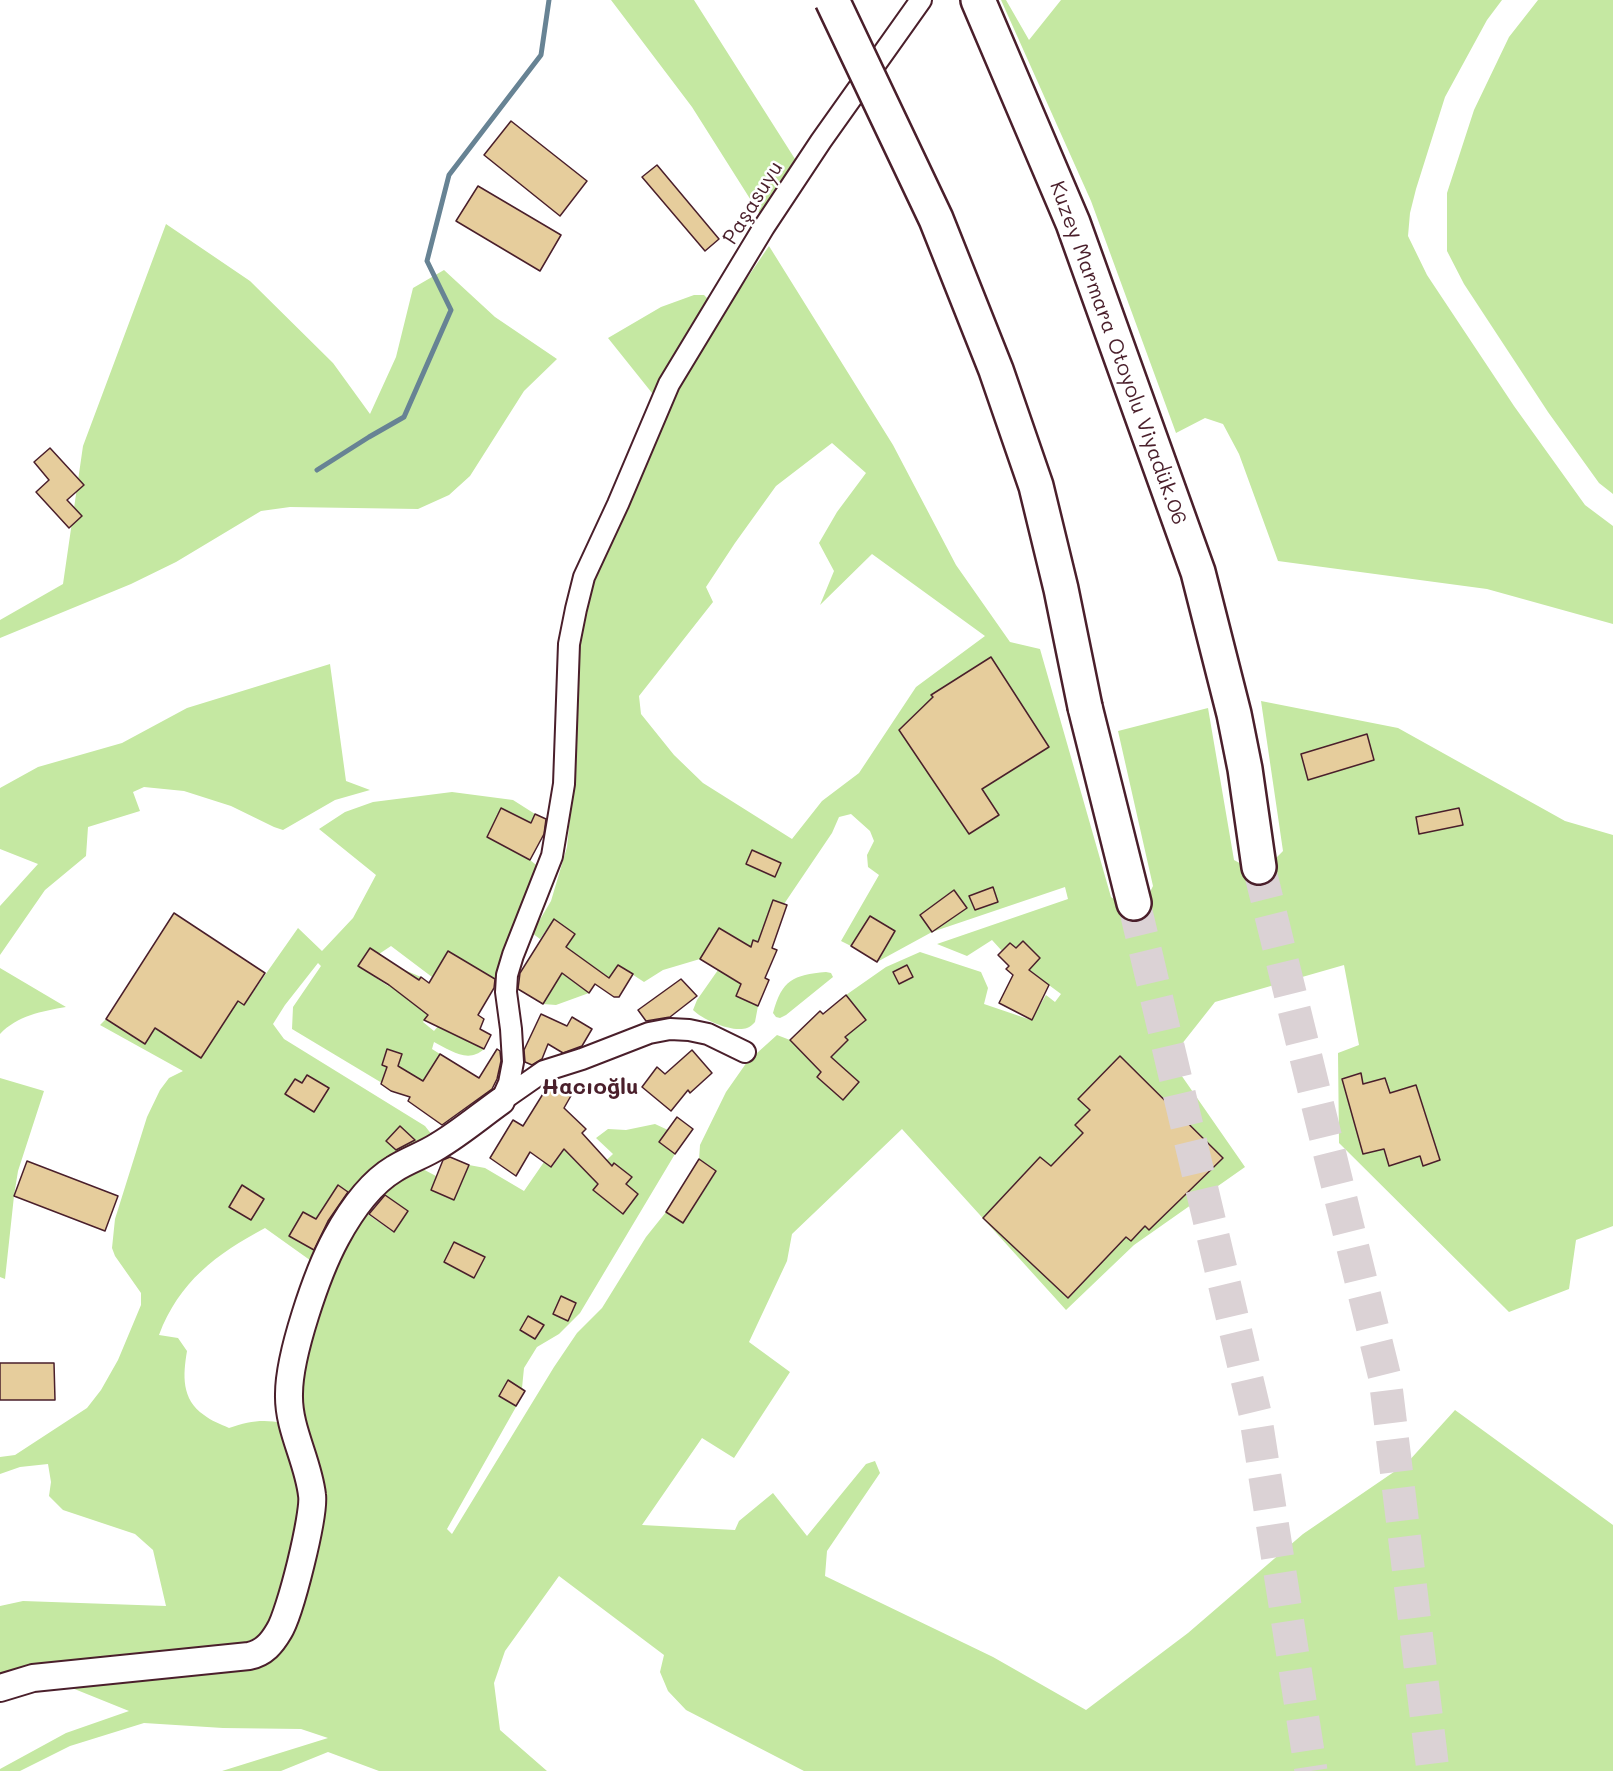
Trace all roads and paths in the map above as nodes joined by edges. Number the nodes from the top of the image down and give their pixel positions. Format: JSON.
{"nodes":[{"id":1,"x":832,"y":0,"type":"edge"},
{"id":2,"x":921,"y":0,"type":"edge"},
{"id":3,"x":978,"y":0,"type":"edge"},
{"id":4,"x":1259,"y":867,"type":"tunnel mouth"},
{"id":5,"x":1134,"y":903,"type":"tunnel mouth"},
{"id":6,"x":745,"y":1052,"type":"dead end"},
{"id":7,"x":501,"y":1101,"type":"junction"},
{"id":8,"x":0,"y":1688,"type":"edge"}],
"edges":[{"from":1,"to":5,"type":"highway","bridge":true},
{"from":2,"to":7,"type":"street","name":"Paşasuyu"},
{"from":3,"to":4,"type":"highway","name":"Kuzey Marmara Otoyolu Viyadük.06"},
{"from":6,"to":7,"type":"street"},
{"from":7,"to":8,"type":"street"}]}
